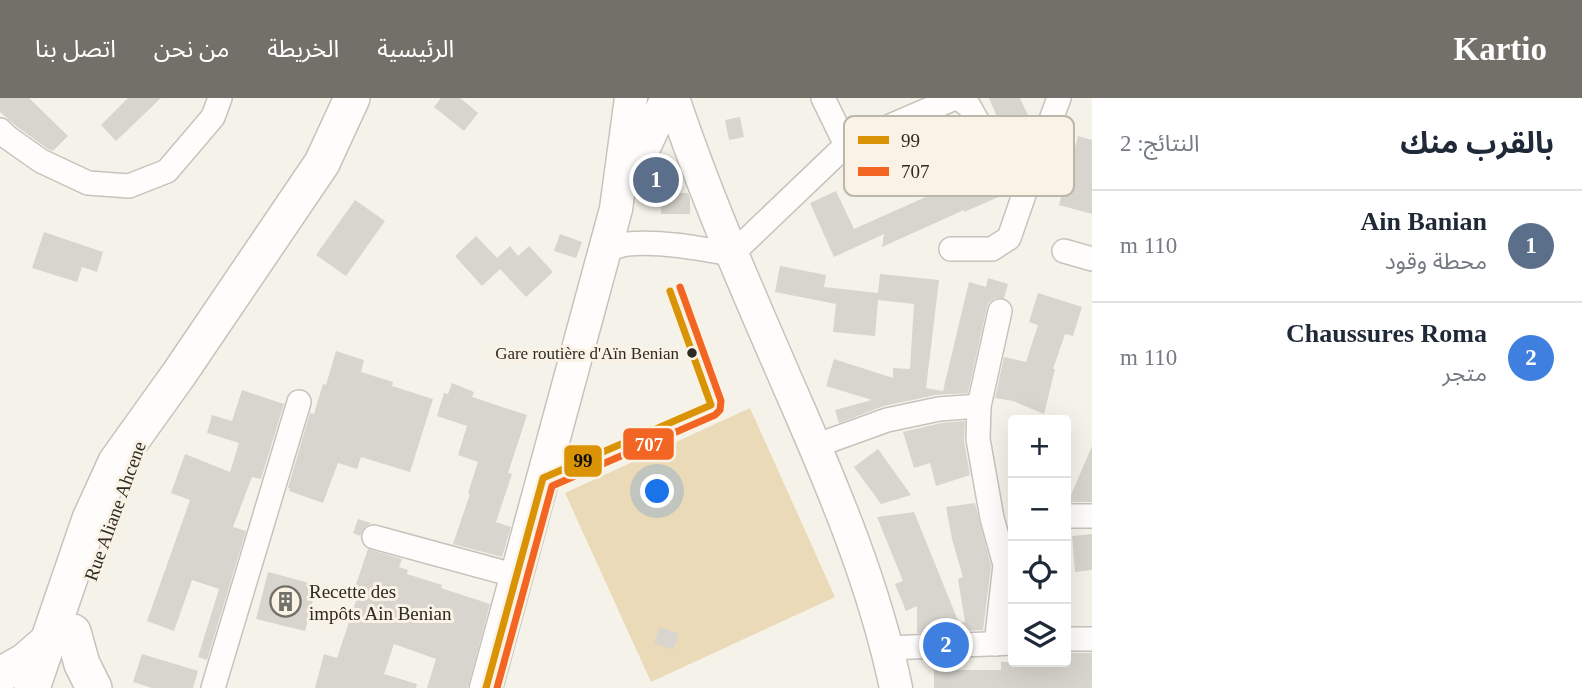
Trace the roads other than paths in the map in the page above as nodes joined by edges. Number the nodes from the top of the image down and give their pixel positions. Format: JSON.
{"nodes":[{"id":1,"x":220,"y":98,"type":"edge"},
{"id":2,"x":352,"y":98,"type":"edge"},
{"id":3,"x":631,"y":98,"type":"edge"},
{"id":4,"x":667,"y":98,"type":"edge"},
{"id":5,"x":673,"y":98,"type":"edge"},
{"id":6,"x":822,"y":98,"type":"edge"},
{"id":7,"x":956,"y":98,"type":"edge"},
{"id":8,"x":1059,"y":98,"type":"edge"},
{"id":9,"x":914,"y":116,"type":"edge"},
{"id":10,"x":975,"y":116,"type":"edge"},
{"id":11,"x":1053,"y":116,"type":"edge"},
{"id":12,"x":0,"y":130,"type":"edge"},
{"id":13,"x":844,"y":141,"type":"edge"},
{"id":14,"x":844,"y":147,"type":"edge"},
{"id":15,"x":1024,"y":196,"type":"edge"},
{"id":16,"x":616,"y":209,"type":"junction"},
{"id":17,"x":951,"y":249,"type":"dead end"},
{"id":18,"x":606,"y":251,"type":"junction"},
{"id":19,"x":1065,"y":251,"type":"dead end"},
{"id":20,"x":732,"y":254,"type":"junction"},
{"id":21,"x":1092,"y":259,"type":"edge"},
{"id":22,"x":1000,"y":311,"type":"dead end"},
{"id":23,"x":299,"y":402,"type":"dead end"},
{"id":24,"x":979,"y":406,"type":"junction"},
{"id":25,"x":815,"y":446,"type":"junction"},
{"id":26,"x":1071,"y":516,"type":"edge"},
{"id":27,"x":1092,"y":516,"type":"edge"},
{"id":28,"x":1003,"y":518,"type":"edge"},
{"id":29,"x":374,"y":537,"type":"dead end"},
{"id":30,"x":517,"y":576,"type":"junction"},
{"id":31,"x":61,"y":637,"type":"junction"},
{"id":32,"x":1071,"y":639,"type":"edge"},
{"id":33,"x":1092,"y":639,"type":"edge"},
{"id":34,"x":1005,"y":643,"type":"edge"},
{"id":35,"x":887,"y":648,"type":"junction"},
{"id":36,"x":0,"y":675,"type":"edge"},
{"id":37,"x":0,"y":684,"type":"edge"},
{"id":38,"x":15,"y":688,"type":"edge"},
{"id":39,"x":32,"y":688,"type":"edge"},
{"id":40,"x":55,"y":688,"type":"edge"},
{"id":41,"x":94,"y":688,"type":"edge"},
{"id":42,"x":213,"y":688,"type":"edge"},
{"id":43,"x":486,"y":688,"type":"edge"},
{"id":44,"x":895,"y":688,"type":"edge"}],
"edges":[{"from":1,"to":12,"type":"street"},
{"from":2,"to":31,"type":"main road","name":"Rue Aliane Ahcene"},
{"from":3,"to":16,"type":"street"},
{"from":4,"to":16,"type":"street"},
{"from":5,"to":20,"type":"street"},
{"from":6,"to":13,"type":"street"},
{"from":7,"to":9,"type":"street"},
{"from":7,"to":10,"type":"street"},
{"from":8,"to":11,"type":"street"},
{"from":14,"to":20,"type":"street"},
{"from":15,"to":17,"type":"street"},
{"from":16,"to":18,"type":"street"},
{"from":18,"to":20,"type":"street"},
{"from":18,"to":30,"type":"street"},
{"from":19,"to":21,"type":"street"},
{"from":20,"to":25,"type":"street"},
{"from":22,"to":24,"type":"street"},
{"from":23,"to":42,"type":"street"},
{"from":24,"to":25,"type":"street"},
{"from":24,"to":28,"type":"street"},
{"from":25,"to":35,"type":"street"},
{"from":26,"to":27,"type":"street"},
{"from":28,"to":34,"type":"street"},
{"from":29,"to":30,"type":"street"},
{"from":30,"to":43,"type":"street"},
{"from":31,"to":36,"type":"main road"},
{"from":31,"to":39,"type":"main road","name":"Rue Aliane Ahcene"},
{"from":31,"to":40,"type":"main road","name":"Rue Aliane Ahcene"},
{"from":31,"to":41,"type":"main road"},
{"from":32,"to":33,"type":"street"},
{"from":34,"to":35,"type":"street"},
{"from":35,"to":44,"type":"street"},
{"from":37,"to":38,"type":"street"}]}
